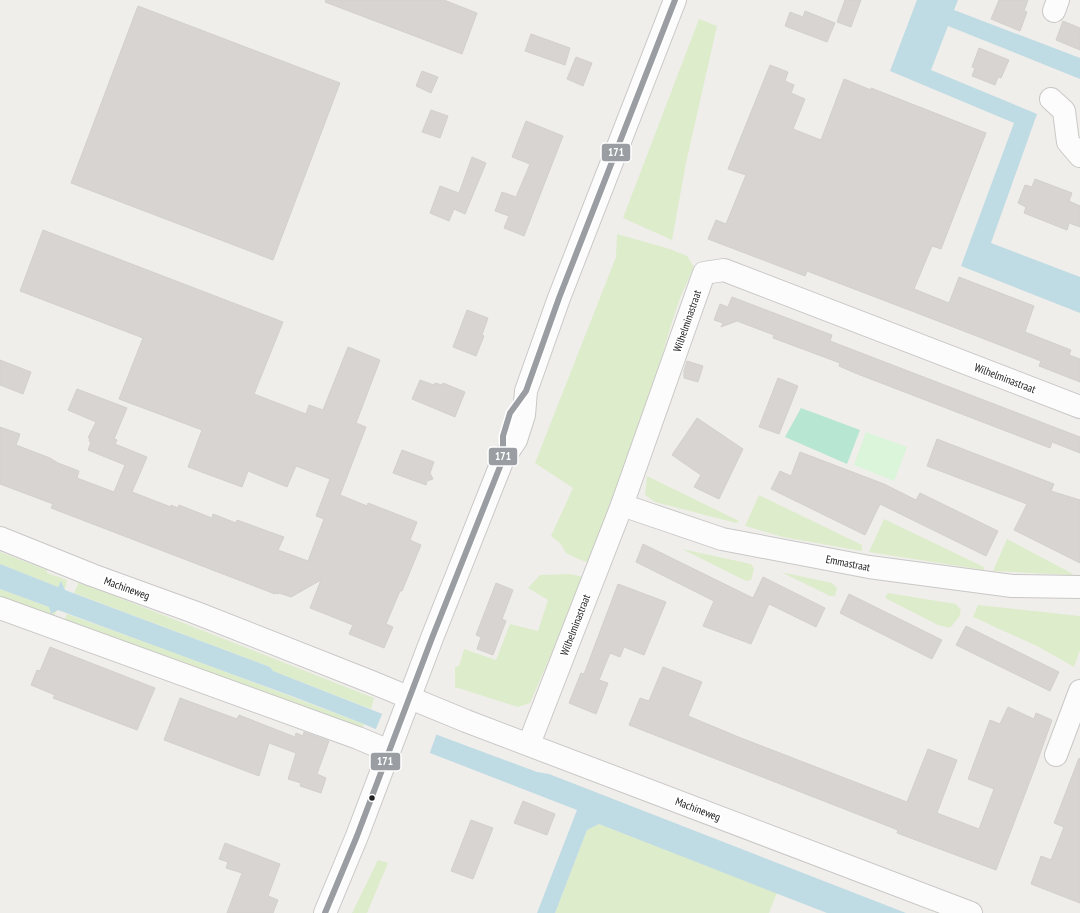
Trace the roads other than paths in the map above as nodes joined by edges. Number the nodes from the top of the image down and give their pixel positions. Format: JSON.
{"nodes":[{"id":1,"x":675,"y":0,"type":"edge"},
{"id":2,"x":1050,"y":99,"type":"dead end"},
{"id":3,"x":1080,"y":156,"type":"edge"},
{"id":4,"x":1080,"y":407,"type":"edge"},
{"id":5,"x":622,"y":505,"type":"junction"},
{"id":6,"x":0,"y":538,"type":"edge"},
{"id":7,"x":1080,"y":587,"type":"edge"},
{"id":8,"x":0,"y":608,"type":"edge"},
{"id":9,"x":1080,"y":691,"type":"edge"},
{"id":10,"x":406,"y":706,"type":"junction"},
{"id":11,"x":529,"y":744,"type":"junction"},
{"id":12,"x":390,"y":748,"type":"junction"},
{"id":13,"x":1056,"y":755,"type":"dead end"},
{"id":14,"x":325,"y":913,"type":"edge"},
{"id":15,"x":971,"y":913,"type":"edge"}],
"edges":[{"from":1,"to":10,"type":"street"},
{"from":2,"to":3,"type":"street"},
{"from":4,"to":5,"type":"street","name":"Wilhelminastraat"},
{"from":5,"to":7,"type":"street","name":"Emmastraat"},
{"from":5,"to":11,"type":"street","name":"Wilhelminastraat"},
{"from":6,"to":10,"type":"street","name":"Machineweg"},
{"from":8,"to":12,"type":"street"},
{"from":9,"to":13,"type":"street"},
{"from":10,"to":11,"type":"street","name":"Machineweg"},
{"from":10,"to":12,"type":"street"},
{"from":11,"to":15,"type":"street","name":"Machineweg"},
{"from":12,"to":14,"type":"street"}]}
